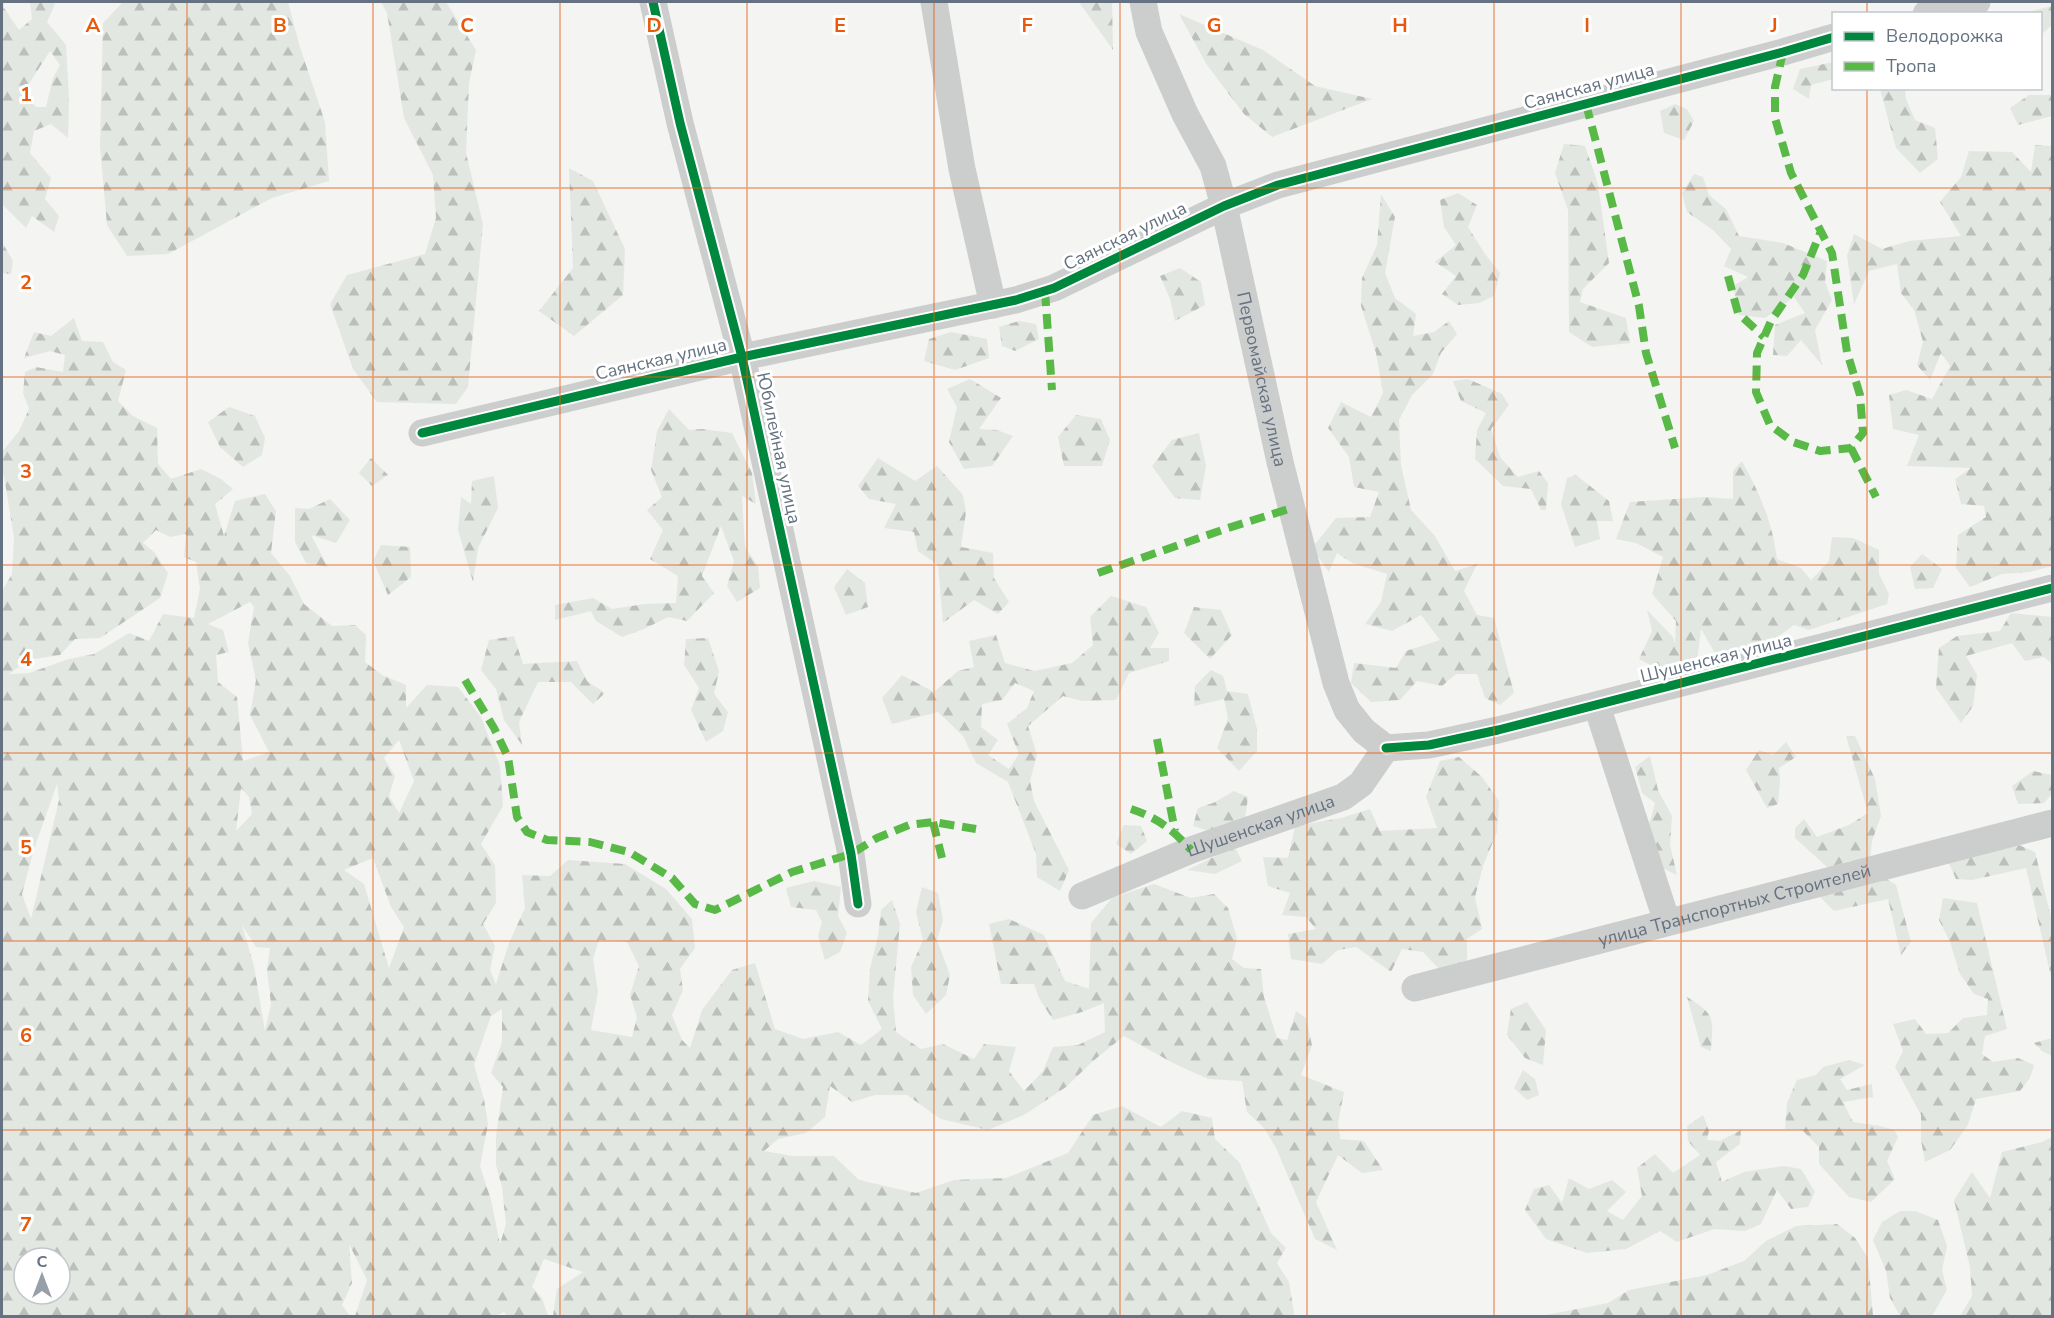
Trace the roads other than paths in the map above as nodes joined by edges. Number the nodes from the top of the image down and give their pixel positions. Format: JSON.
{"nodes":[{"id":1,"x":653,"y":2,"type":"edge"},
{"id":2,"x":934,"y":2,"type":"edge"},
{"id":3,"x":1143,"y":2,"type":"edge"},
{"id":4,"x":1977,"y":2,"type":"edge"},
{"id":5,"x":1934,"y":12,"type":"edge"},
{"id":6,"x":1832,"y":37,"type":"edge"},
{"id":7,"x":1224,"y":206,"type":"junction"},
{"id":8,"x":993,"y":305,"type":"junction"},
{"id":9,"x":742,"y":357,"type":"junction"},
{"id":10,"x":422,"y":433,"type":"dead end"},
{"id":11,"x":2052,"y":588,"type":"edge"},
{"id":12,"x":1597,"y":706,"type":"junction"},
{"id":13,"x":1386,"y":748,"type":"junction"},
{"id":14,"x":2052,"y":823,"type":"edge"},
{"id":15,"x":1082,"y":896,"type":"dead end"},
{"id":16,"x":858,"y":904,"type":"dead end"},
{"id":17,"x":1666,"y":922,"type":"junction"},
{"id":18,"x":1415,"y":988,"type":"dead end"}],
"edges":[{"from":1,"to":9,"type":"street","name":"Юбилейная улица"},
{"from":2,"to":8,"type":"street"},
{"from":3,"to":7,"type":"street","name":"Первомайская улица"},
{"from":4,"to":5,"type":"street"},
{"from":6,"to":7,"type":"street","name":"Саянская улица"},
{"from":7,"to":8,"type":"street","name":"Саянская улица"},
{"from":7,"to":13,"type":"street","name":"Первомайская улица"},
{"from":8,"to":9,"type":"street","name":"Саянская улица"},
{"from":9,"to":10,"type":"street","name":"Саянская улица"},
{"from":9,"to":16,"type":"street","name":"Юбилейная улица"},
{"from":11,"to":12,"type":"street","name":"Шушенская улица"},
{"from":12,"to":13,"type":"street","name":"Шушенская улица"},
{"from":12,"to":17,"type":"street"},
{"from":13,"to":15,"type":"street","name":"Шушенская улица"},
{"from":14,"to":17,"type":"street","name":"улица Транспортных Строителей"},
{"from":17,"to":18,"type":"street","name":"улица Транспортных Строителей"}]}
